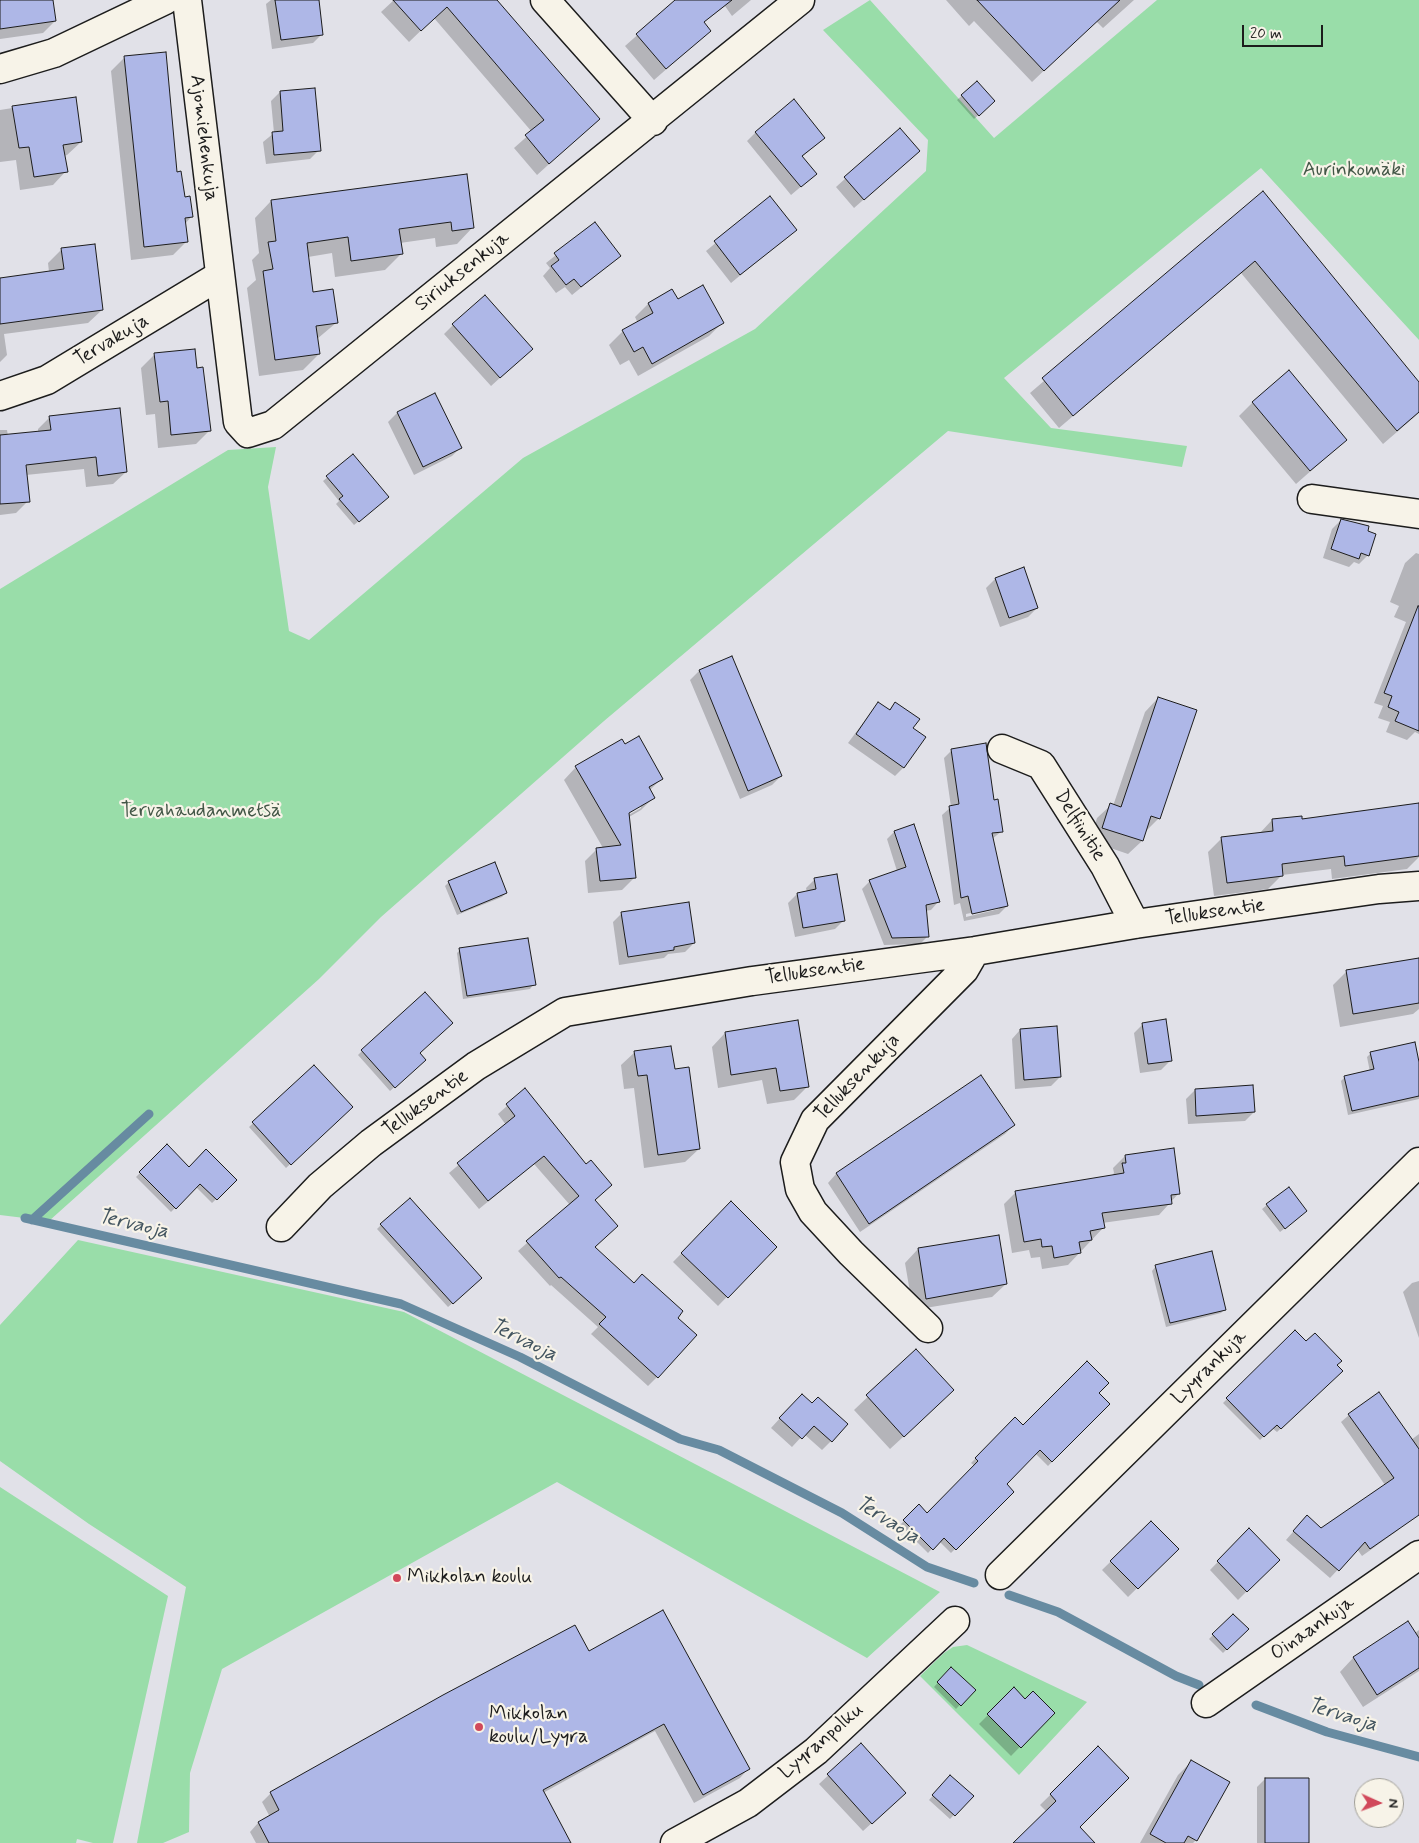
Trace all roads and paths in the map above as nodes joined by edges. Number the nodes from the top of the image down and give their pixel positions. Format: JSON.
{"nodes":[{"id":1,"x":165,"y":0,"type":"edge"},
{"id":2,"x":187,"y":0,"type":"edge"},
{"id":3,"x":545,"y":0,"type":"edge"},
{"id":4,"x":800,"y":0,"type":"edge"},
{"id":5,"x":0,"y":69,"type":"edge"},
{"id":6,"x":653,"y":121,"type":"junction"},
{"id":7,"x":219,"y":276,"type":"junction"},
{"id":8,"x":0,"y":396,"type":"edge"},
{"id":9,"x":1312,"y":498,"type":"dead end"},
{"id":10,"x":1419,"y":514,"type":"edge"},
{"id":11,"x":1002,"y":749,"type":"dead end"},
{"id":12,"x":1419,"y":886,"type":"edge"},
{"id":13,"x":1135,"y":924,"type":"junction"},
{"id":14,"x":975,"y":951,"type":"junction"},
{"id":15,"x":1419,"y":1162,"type":"edge"},
{"id":16,"x":281,"y":1227,"type":"dead end"},
{"id":17,"x":928,"y":1328,"type":"dead end"},
{"id":18,"x":1419,"y":1555,"type":"edge"},
{"id":19,"x":1000,"y":1575,"type":"dead end"},
{"id":20,"x":955,"y":1621,"type":"dead end"},
{"id":21,"x":1206,"y":1703,"type":"dead end"},
{"id":22,"x":676,"y":1843,"type":"edge"}],
"edges":[{"from":1,"to":5,"type":"street"},
{"from":2,"to":7,"type":"street","name":"Ajomiehenkuja"},
{"from":3,"to":6,"type":"street"},
{"from":4,"to":6,"type":"street","name":"Siriuksenkuja"},
{"from":6,"to":7,"type":"street","name":"Siriuksenkuja"},
{"from":7,"to":8,"type":"street","name":"Tervakuja"},
{"from":9,"to":10,"type":"street"},
{"from":11,"to":13,"type":"street","name":"Delfiinitie"},
{"from":12,"to":13,"type":"street","name":"Telluksentie"},
{"from":13,"to":14,"type":"street","name":"Telluksentie"},
{"from":14,"to":16,"type":"street","name":"Telluksentie"},
{"from":14,"to":17,"type":"street","name":"Telluksenkuja"},
{"from":15,"to":19,"type":"street","name":"Lyyrankuja"},
{"from":18,"to":21,"type":"street","name":"Oinaankuja"},
{"from":20,"to":22,"type":"street","name":"Lyyranpolku"}]}
